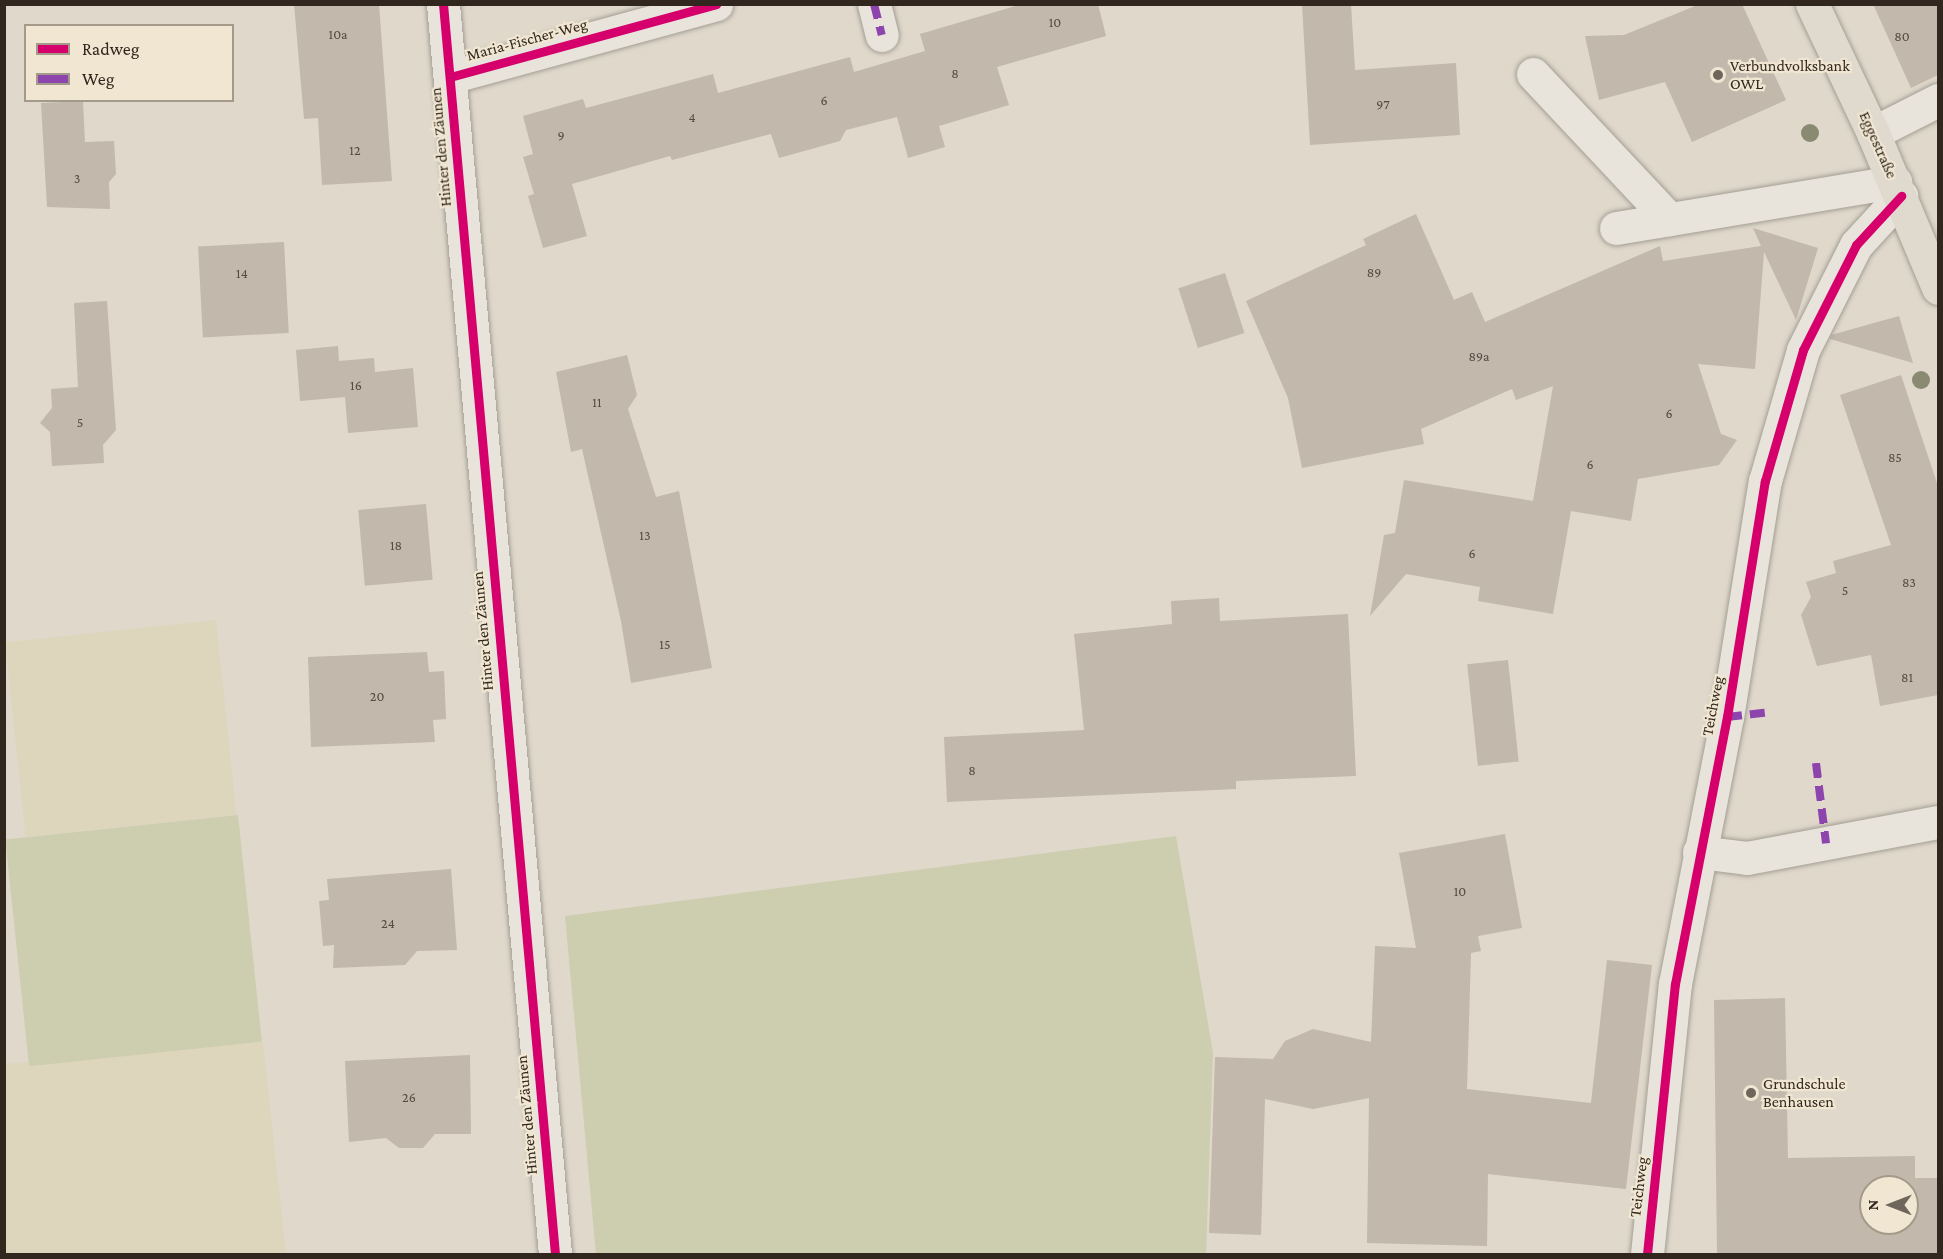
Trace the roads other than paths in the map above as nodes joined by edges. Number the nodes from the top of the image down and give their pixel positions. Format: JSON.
{"nodes":[{"id":1,"x":443,"y":4,"type":"edge"},
{"id":2,"x":716,"y":4,"type":"edge"},
{"id":3,"x":1812,"y":4,"type":"edge"},
{"id":4,"x":1533,"y":74,"type":"dead end"},
{"id":5,"x":450,"y":76,"type":"junction"},
{"id":6,"x":1938,"y":99,"type":"edge"},
{"id":7,"x":1874,"y":133,"type":"junction"},
{"id":8,"x":1898,"y":189,"type":"junction"},
{"id":9,"x":1669,"y":219,"type":"junction"},
{"id":10,"x":1616,"y":228,"type":"dead end"},
{"id":11,"x":1938,"y":288,"type":"edge"},
{"id":12,"x":1938,"y":822,"type":"edge"},
{"id":13,"x":1700,"y":852,"type":"junction"},
{"id":14,"x":555,"y":1254,"type":"edge"},
{"id":15,"x":1647,"y":1254,"type":"edge"}],
"edges":[{"from":1,"to":5,"type":"street","name":"Hinter den Zäunen"},
{"from":2,"to":5,"type":"street","name":"Maria-Fischer-Weg"},
{"from":3,"to":7,"type":"main road","name":"Eggestraße"},
{"from":4,"to":9,"type":"street"},
{"from":5,"to":14,"type":"street","name":"Hinter den Zäunen"},
{"from":6,"to":7,"type":"street"},
{"from":7,"to":8,"type":"main road","name":"Eggestraße"},
{"from":8,"to":9,"type":"street"},
{"from":8,"to":11,"type":"main road","name":"Eggestraße"},
{"from":8,"to":13,"type":"street","name":"Teichweg"},
{"from":9,"to":10,"type":"street"},
{"from":12,"to":13,"type":"street"},
{"from":13,"to":15,"type":"street","name":"Teichweg"}]}
